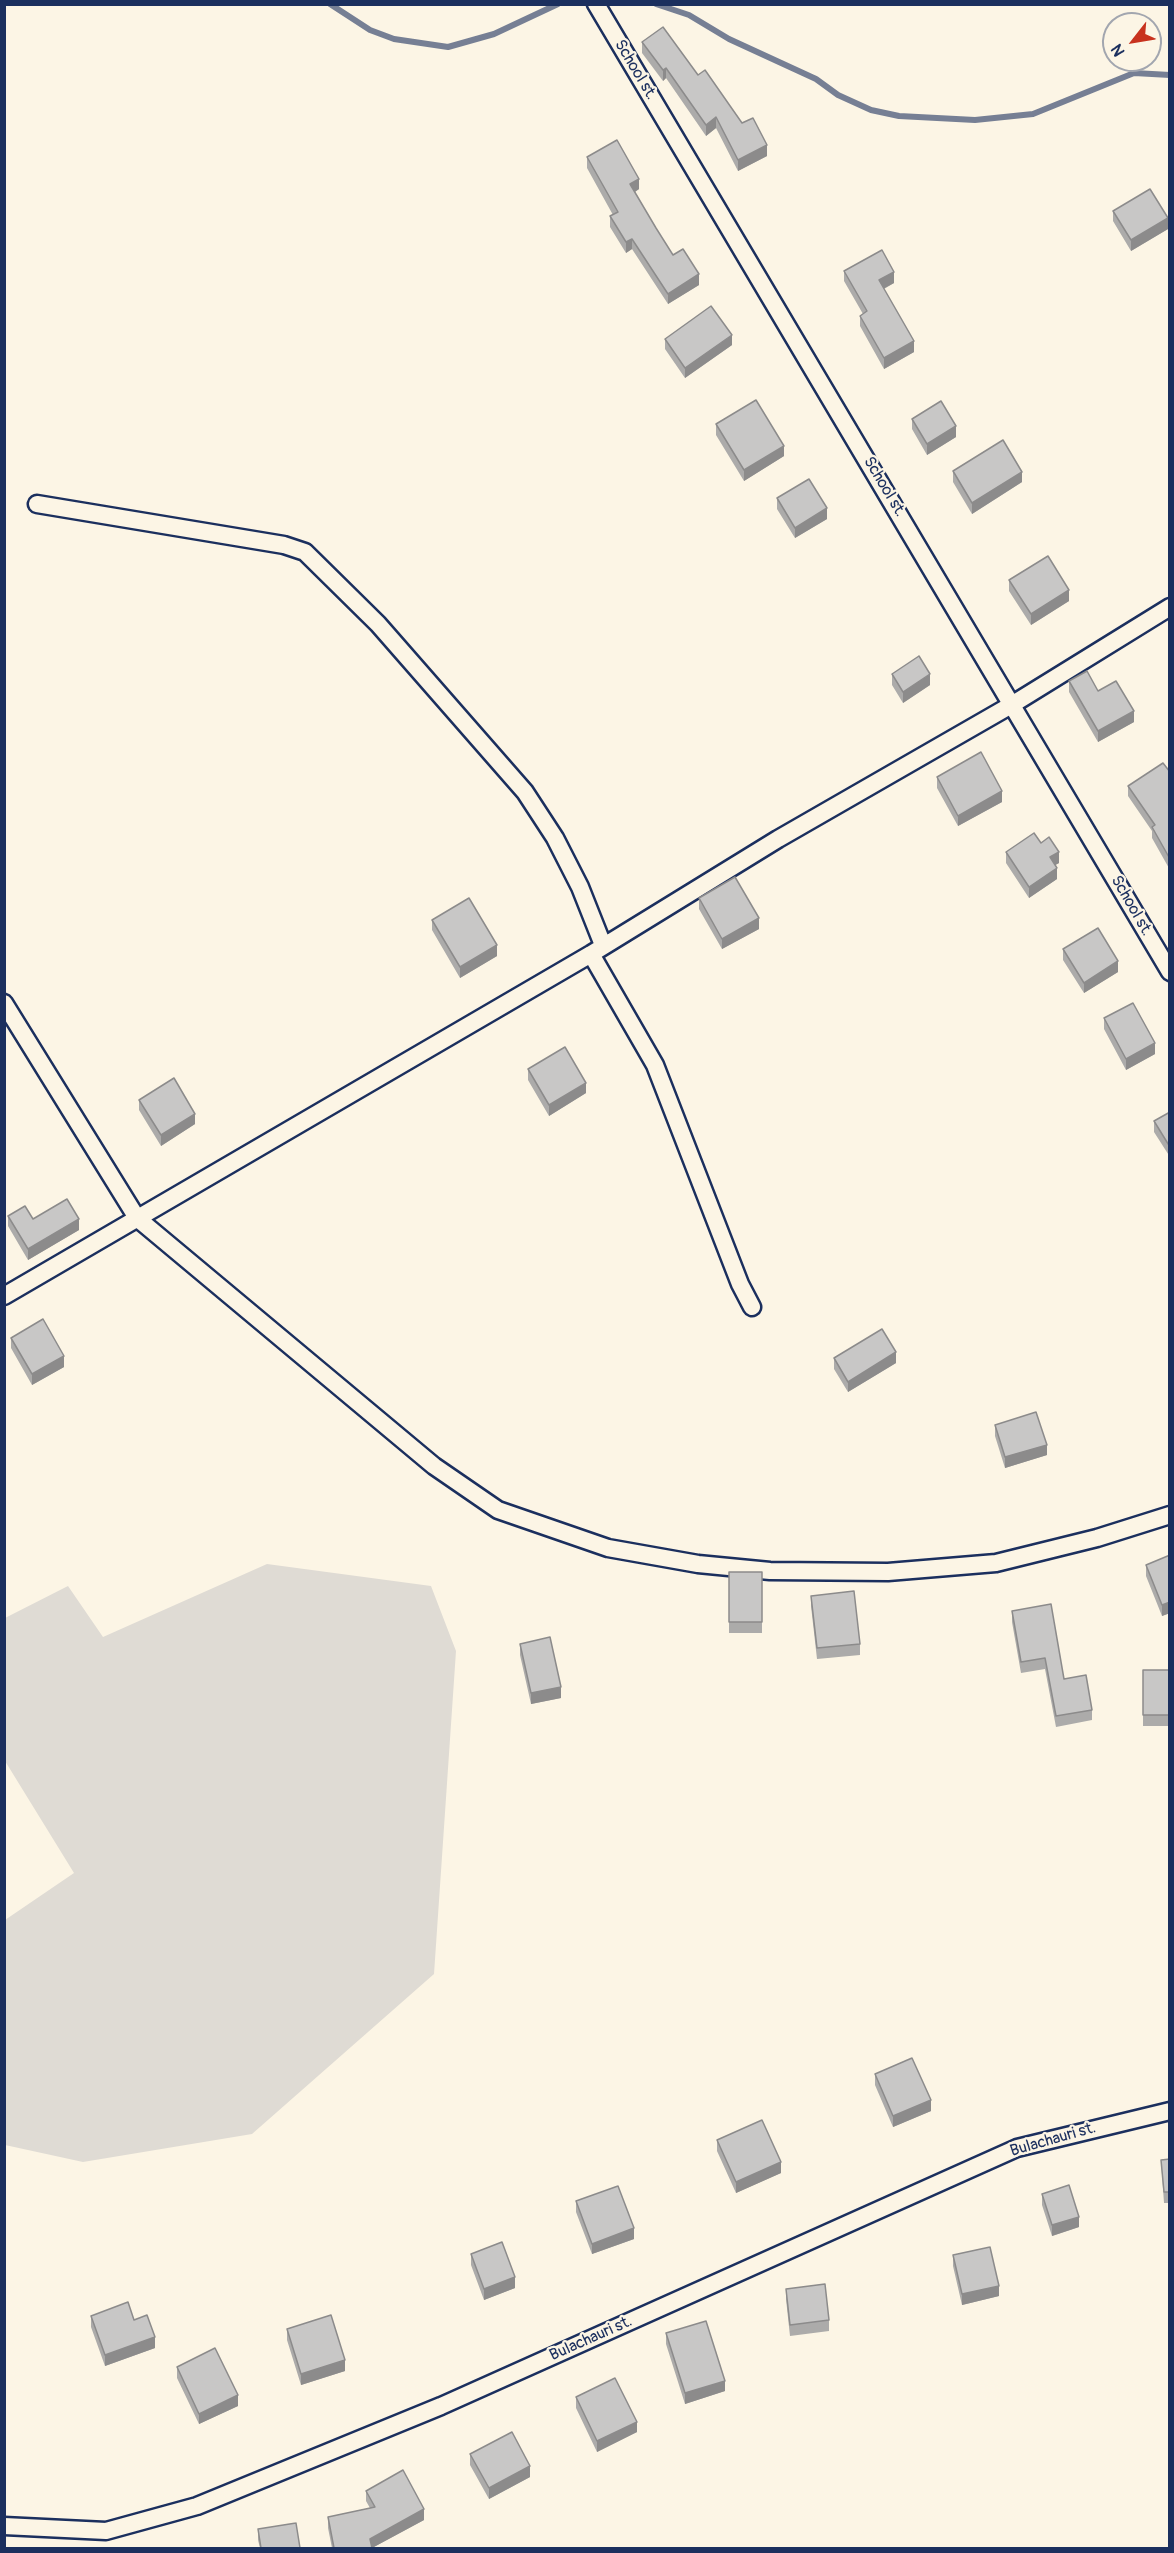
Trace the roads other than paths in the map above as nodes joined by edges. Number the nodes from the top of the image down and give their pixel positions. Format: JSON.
{"nodes":[{"id":1,"x":596,"y":4,"type":"edge"},
{"id":2,"x":37,"y":504,"type":"dead end"},
{"id":3,"x":1170,"y":607,"type":"edge"},
{"id":4,"x":1013,"y":704,"type":"junction"},
{"id":5,"x":597,"y":950,"type":"junction"},
{"id":6,"x":1170,"y":972,"type":"edge"},
{"id":7,"x":4,"y":1003,"type":"edge"},
{"id":8,"x":137,"y":1218,"type":"junction"},
{"id":9,"x":4,"y":1296,"type":"edge"},
{"id":10,"x":752,"y":1307,"type":"dead end"},
{"id":11,"x":1170,"y":1515,"type":"edge"},
{"id":12,"x":1170,"y":2111,"type":"edge"},
{"id":13,"x":4,"y":2526,"type":"edge"}],
"edges":[{"from":1,"to":4,"type":"street","name":"School st."},
{"from":2,"to":5,"type":"street"},
{"from":3,"to":4,"type":"street"},
{"from":4,"to":5,"type":"street"},
{"from":4,"to":6,"type":"street","name":"School st."},
{"from":5,"to":8,"type":"street"},
{"from":5,"to":10,"type":"street"},
{"from":7,"to":8,"type":"street"},
{"from":8,"to":9,"type":"street"},
{"from":8,"to":11,"type":"street"},
{"from":12,"to":13,"type":"street","name":"Bulachauri st."}]}
